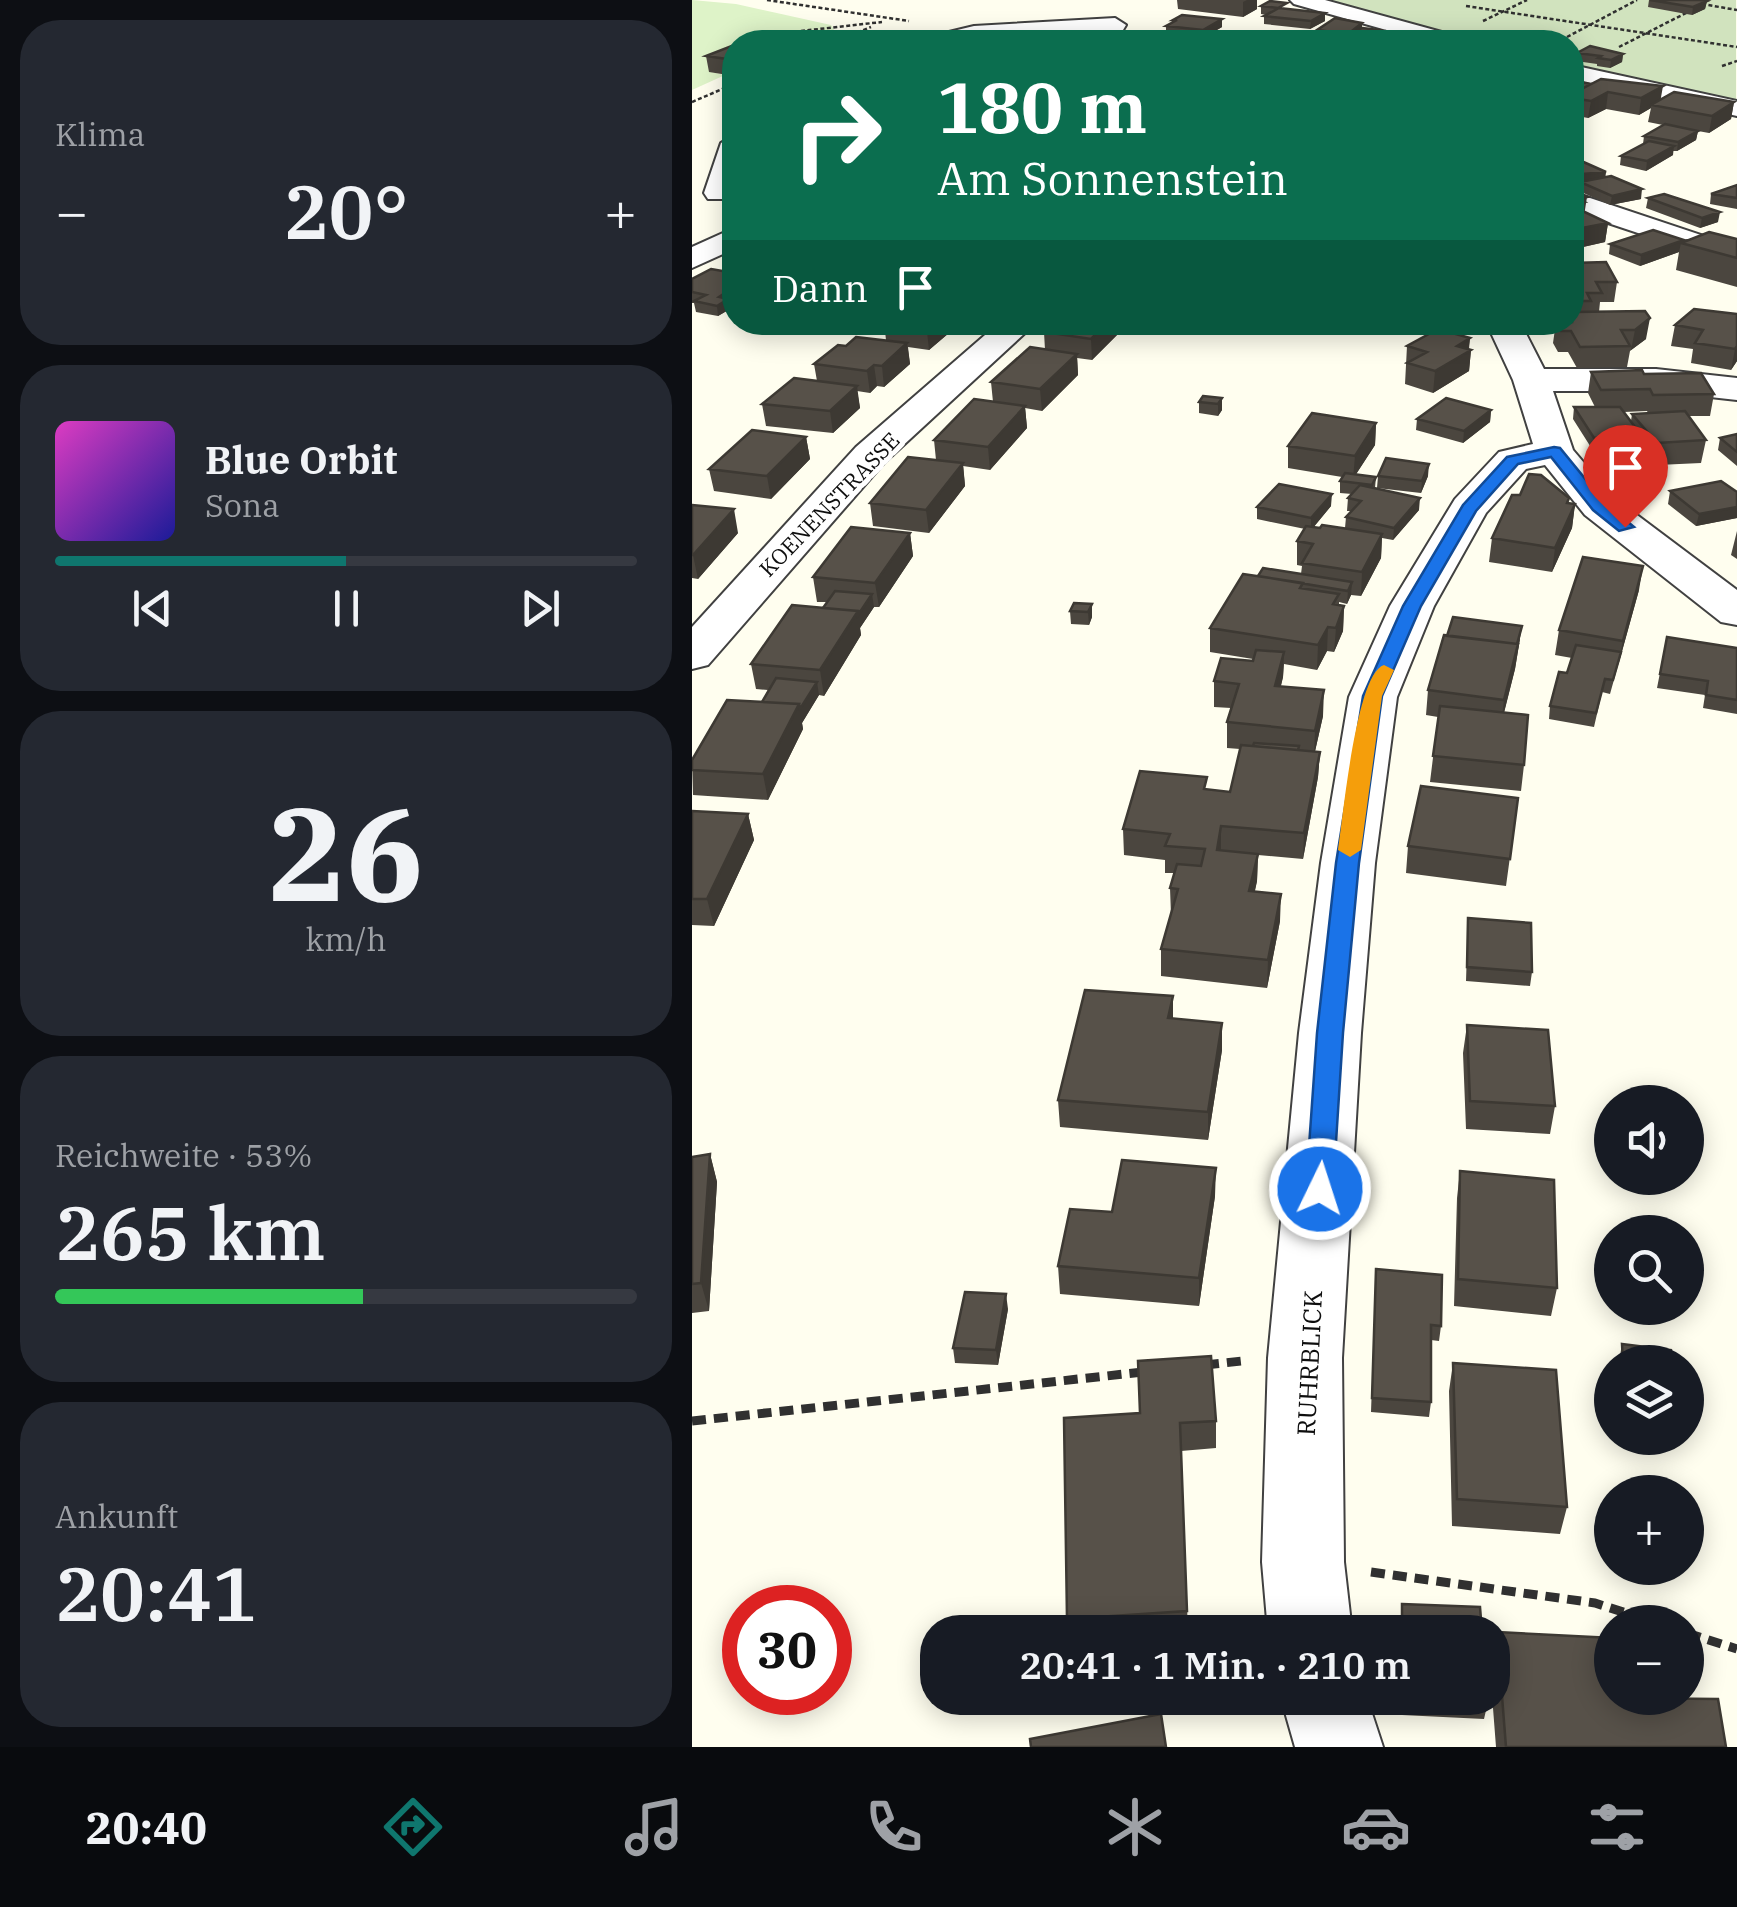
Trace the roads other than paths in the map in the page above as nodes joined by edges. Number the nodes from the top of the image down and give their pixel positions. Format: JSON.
{"nodes":[{"id":1,"x":1120,"y":0,"type":"edge"},
{"id":2,"x":1300,"y":0,"type":"edge"},
{"id":3,"x":1115,"y":24,"type":"junction"},
{"id":4,"x":1021,"y":30,"type":"edge"},
{"id":5,"x":1122,"y":30,"type":"edge"},
{"id":6,"x":1409,"y":30,"type":"edge"},
{"id":7,"x":1584,"y":75,"type":"edge"},
{"id":8,"x":1736,"y":109,"type":"edge"},
{"id":9,"x":1584,"y":205,"type":"edge"},
{"id":10,"x":722,"y":244,"type":"edge"},
{"id":11,"x":1736,"y":257,"type":"edge"},
{"id":12,"x":692,"y":262,"type":"edge"},
{"id":13,"x":722,"y":269,"type":"edge"},
{"id":14,"x":1007,"y":335,"type":"edge"},
{"id":15,"x":1509,"y":335,"type":"edge"},
{"id":16,"x":1531,"y":380,"type":"junction"},
{"id":17,"x":1736,"y":388,"type":"edge"},
{"id":18,"x":1554,"y":452,"type":"junction"},
{"id":19,"x":1736,"y":612,"type":"edge"},
{"id":20,"x":692,"y":655,"type":"edge"},
{"id":21,"x":1308,"y":1615,"type":"edge"},
{"id":22,"x":1329,"y":1715,"type":"edge"},
{"id":23,"x":1339,"y":1747,"type":"edge"}],
"edges":[{"from":1,"to":3,"type":"street"},
{"from":2,"to":6,"type":"street"},
{"from":3,"to":4,"type":"street"},
{"from":3,"to":5,"type":"street"},
{"from":7,"to":8,"type":"street"},
{"from":9,"to":11,"type":"street"},
{"from":10,"to":12,"type":"street"},
{"from":12,"to":13,"type":"street"},
{"from":14,"to":20,"type":"street","name":"KOENENSTRASSE"},
{"from":15,"to":16,"type":"street"},
{"from":16,"to":17,"type":"street"},
{"from":16,"to":18,"type":"street"},
{"from":18,"to":19,"type":"street"},
{"from":18,"to":21,"type":"street","name":"RUHRBLICK"},
{"from":22,"to":23,"type":"street"}]}
